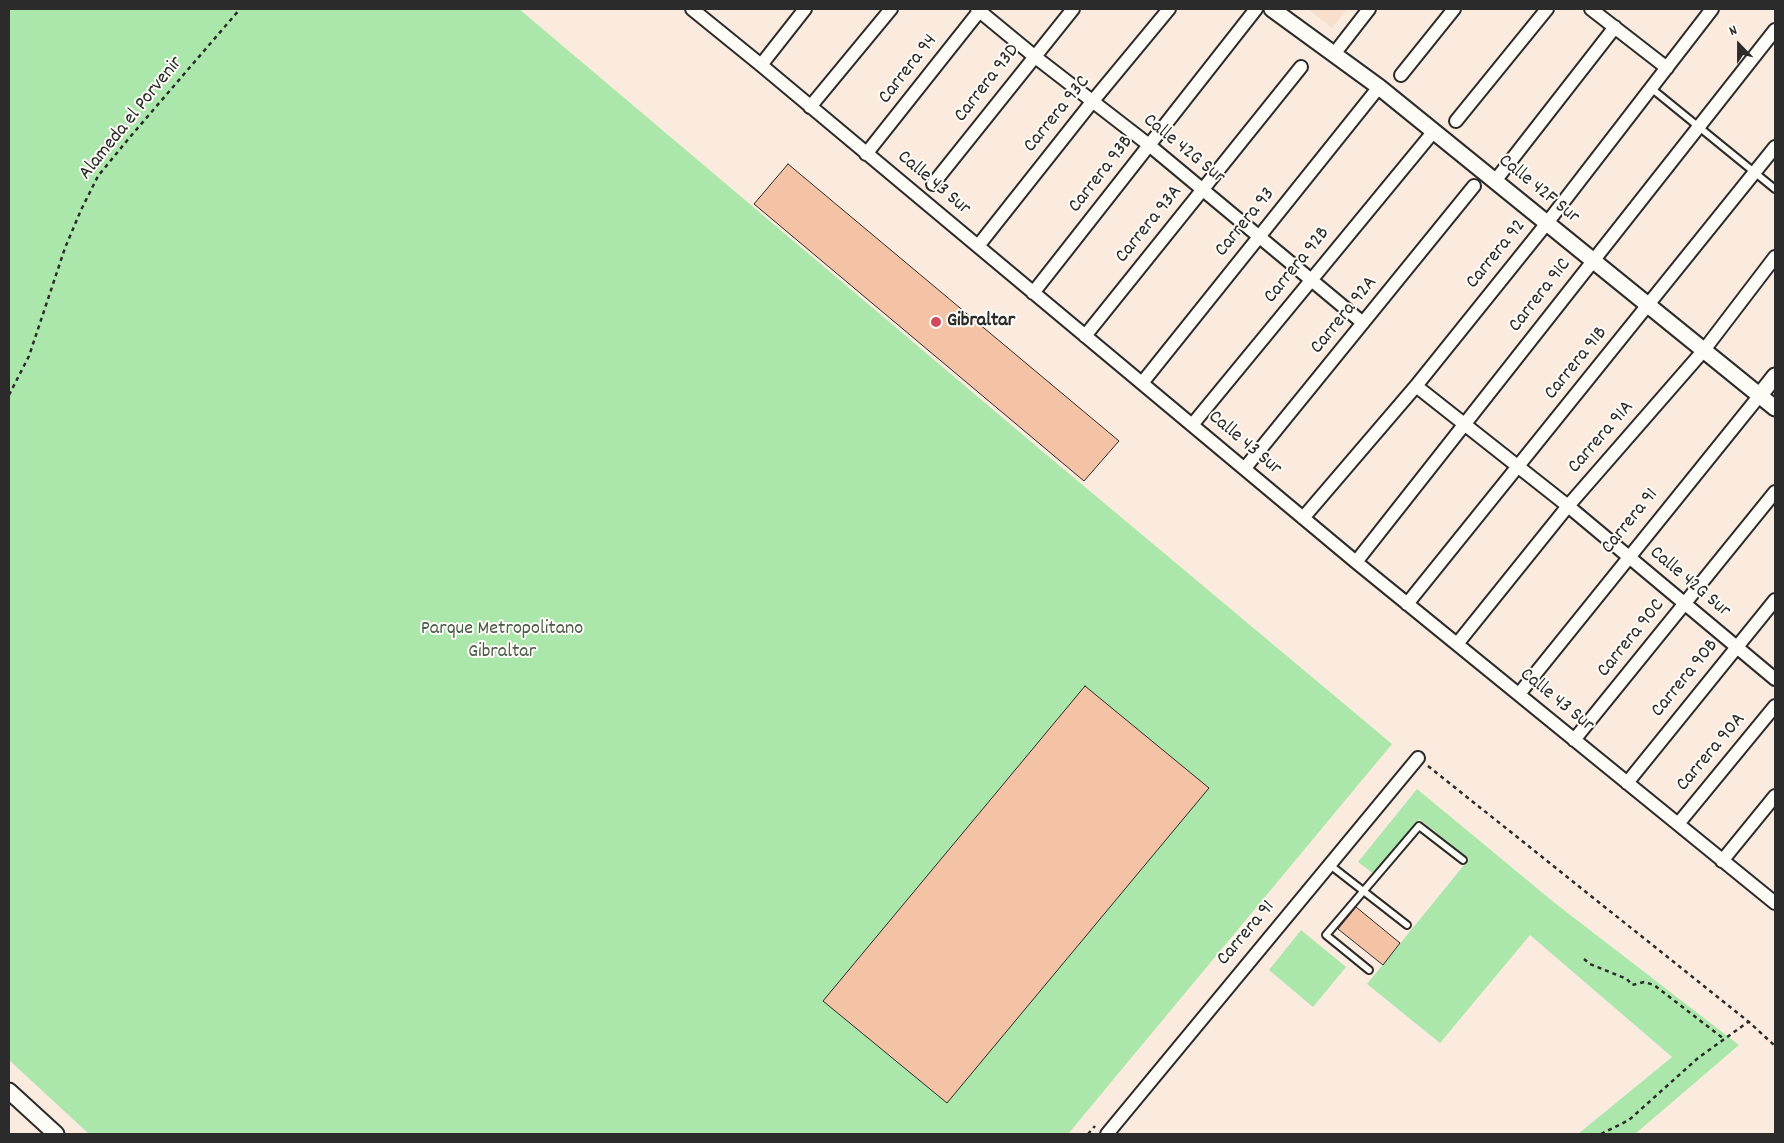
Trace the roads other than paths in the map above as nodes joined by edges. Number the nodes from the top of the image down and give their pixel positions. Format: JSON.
{"nodes":[{"id":1,"x":805,"y":9,"type":"edge"},
{"id":2,"x":892,"y":9,"type":"edge"},
{"id":3,"x":1073,"y":9,"type":"edge"},
{"id":4,"x":1169,"y":9,"type":"edge"},
{"id":5,"x":1256,"y":9,"type":"edge"},
{"id":6,"x":1272,"y":9,"type":"edge"},
{"id":7,"x":1369,"y":9,"type":"edge"},
{"id":8,"x":1454,"y":9,"type":"edge"},
{"id":9,"x":1547,"y":9,"type":"edge"},
{"id":10,"x":1590,"y":9,"type":"edge"},
{"id":11,"x":979,"y":10,"type":"edge"},
{"id":12,"x":699,"y":11,"type":"edge"},
{"id":13,"x":1706,"y":11,"type":"edge"},
{"id":14,"x":1615,"y":27,"type":"junction"},
{"id":15,"x":1775,"y":30,"type":"edge"},
{"id":16,"x":1334,"y":54,"type":"junction"},
{"id":17,"x":1034,"y":56,"type":"junction"},
{"id":18,"x":761,"y":65,"type":"junction"},
{"id":19,"x":1301,"y":67,"type":"dead end"},
{"id":20,"x":1667,"y":68,"type":"junction"},
{"id":21,"x":1401,"y":75,"type":"dead end"},
{"id":22,"x":1379,"y":87,"type":"junction"},
{"id":23,"x":1651,"y":88,"type":"junction"},
{"id":24,"x":1092,"y":102,"type":"junction"},
{"id":25,"x":810,"y":107,"type":"junction"},
{"id":26,"x":1456,"y":122,"type":"dead end"},
{"id":27,"x":1698,"y":127,"type":"junction"},
{"id":28,"x":1434,"y":131,"type":"junction"},
{"id":29,"x":1149,"y":145,"type":"junction"},
{"id":30,"x":1775,"y":147,"type":"edge"},
{"id":31,"x":866,"y":154,"type":"junction"},
{"id":32,"x":1754,"y":172,"type":"junction"},
{"id":33,"x":1496,"y":181,"type":"junction"},
{"id":34,"x":933,"y":184,"type":"dead end"},
{"id":35,"x":1474,"y":186,"type":"dead end"},
{"id":36,"x":1202,"y":189,"type":"junction"},
{"id":37,"x":1775,"y":189,"type":"edge"},
{"id":38,"x":1547,"y":223,"type":"junction"},
{"id":39,"x":1259,"y":237,"type":"junction"},
{"id":40,"x":978,"y":246,"type":"junction"},
{"id":41,"x":1775,"y":257,"type":"edge"},
{"id":42,"x":1593,"y":260,"type":"junction"},
{"id":43,"x":1311,"y":280,"type":"junction"},
{"id":44,"x":1033,"y":293,"type":"junction"},
{"id":45,"x":1648,"y":305,"type":"junction"},
{"id":46,"x":1363,"y":323,"type":"junction"},
{"id":47,"x":1085,"y":336,"type":"junction"},
{"id":48,"x":1704,"y":350,"type":"junction"},
{"id":49,"x":1775,"y":376,"type":"edge"},
{"id":50,"x":1142,"y":383,"type":"junction"},
{"id":51,"x":1416,"y":386,"type":"junction"},
{"id":52,"x":1760,"y":395,"type":"junction"},
{"id":53,"x":1775,"y":408,"type":"edge"},
{"id":54,"x":1464,"y":424,"type":"junction"},
{"id":55,"x":1192,"y":425,"type":"junction"},
{"id":56,"x":1518,"y":466,"type":"junction"},
{"id":57,"x":1245,"y":468,"type":"junction"},
{"id":58,"x":1775,"y":492,"type":"edge"},
{"id":59,"x":1568,"y":506,"type":"junction"},
{"id":60,"x":1303,"y":518,"type":"junction"},
{"id":61,"x":1628,"y":557,"type":"junction"},
{"id":62,"x":1356,"y":562,"type":"junction"},
{"id":63,"x":1775,"y":600,"type":"edge"},
{"id":64,"x":1685,"y":603,"type":"junction"},
{"id":65,"x":1408,"y":604,"type":"junction"},
{"id":66,"x":1457,"y":644,"type":"junction"},
{"id":67,"x":1736,"y":647,"type":"junction"},
{"id":68,"x":1775,"y":678,"type":"edge"},
{"id":69,"x":1518,"y":694,"type":"junction"},
{"id":70,"x":1775,"y":706,"type":"edge"},
{"id":71,"x":1574,"y":740,"type":"junction"},
{"id":72,"x":1418,"y":758,"type":"road end"},
{"id":73,"x":1627,"y":783,"type":"junction"},
{"id":74,"x":1775,"y":796,"type":"edge"},
{"id":75,"x":1678,"y":824,"type":"junction"},
{"id":76,"x":1463,"y":860,"type":"dead end"},
{"id":77,"x":1722,"y":861,"type":"junction"},
{"id":78,"x":1330,"y":865,"type":"junction"},
{"id":79,"x":1364,"y":891,"type":"junction"},
{"id":80,"x":1775,"y":904,"type":"edge"},
{"id":81,"x":1407,"y":925,"type":"dead end"},
{"id":82,"x":1369,"y":970,"type":"dead end"},
{"id":83,"x":9,"y":1091,"type":"edge"},
{"id":84,"x":56,"y":1134,"type":"edge"},
{"id":85,"x":1107,"y":1134,"type":"edge"}],
"edges":[{"from":1,"to":18,"type":"street"},
{"from":2,"to":25,"type":"street"},
{"from":3,"to":17,"type":"street","name":"Carrera 93D"},
{"from":4,"to":24,"type":"street","name":"Carrera 93C"},
{"from":5,"to":29,"type":"street","name":"Carrera 93B"},
{"from":6,"to":16,"type":"street","name":"Calle 42F Sur"},
{"from":7,"to":16,"type":"street"},
{"from":8,"to":21,"type":"street"},
{"from":9,"to":26,"type":"street"},
{"from":10,"to":14,"type":"street"},
{"from":11,"to":17,"type":"street","name":"Calle 42G Sur"},
{"from":11,"to":31,"type":"street","name":"Carrera 94"},
{"from":12,"to":18,"type":"street","name":"Calle 43 Sur"},
{"from":13,"to":20,"type":"street","name":"Carrera 92"},
{"from":14,"to":20,"type":"street"},
{"from":14,"to":33,"type":"street"},
{"from":15,"to":27,"type":"street","name":"Carrera 91C"},
{"from":16,"to":22,"type":"street","name":"Calle 42F Sur"},
{"from":17,"to":24,"type":"street","name":"Calle 42G Sur"},
{"from":17,"to":34,"type":"street","name":"Carrera 93D"},
{"from":18,"to":25,"type":"street","name":"Calle 43 Sur"},
{"from":19,"to":36,"type":"street","name":"Carrera 93A"},
{"from":20,"to":23,"type":"street","name":"Carrera 92"},
{"from":22,"to":28,"type":"street","name":"Calle 42F Sur"},
{"from":22,"to":39,"type":"street","name":"Carrera 93"},
{"from":23,"to":27,"type":"lane"},
{"from":23,"to":38,"type":"street","name":"Carrera 92"},
{"from":24,"to":29,"type":"street","name":"Calle 42G Sur"},
{"from":24,"to":40,"type":"street","name":"Carrera 93C"},
{"from":25,"to":31,"type":"street","name":"Calle 43 Sur"},
{"from":27,"to":32,"type":"lane"},
{"from":27,"to":42,"type":"street","name":"Carrera 91C"},
{"from":28,"to":33,"type":"street","name":"Calle 42F Sur"},
{"from":28,"to":43,"type":"street","name":"Carrera 92B"},
{"from":29,"to":36,"type":"street","name":"Calle 42G Sur"},
{"from":29,"to":44,"type":"street","name":"Carrera 93B"},
{"from":30,"to":32,"type":"street","name":"Carrera 91B"},
{"from":31,"to":40,"type":"street","name":"Calle 43 Sur"},
{"from":32,"to":37,"type":"lane"},
{"from":32,"to":45,"type":"street","name":"Carrera 91B"},
{"from":33,"to":38,"type":"street","name":"Calle 42F Sur"},
{"from":35,"to":46,"type":"street","name":"Carrera 92A"},
{"from":36,"to":39,"type":"street","name":"Calle 42G Sur"},
{"from":36,"to":47,"type":"street","name":"Carrera 93A"},
{"from":38,"to":42,"type":"street","name":"Calle 42F Sur"},
{"from":38,"to":51,"type":"street","name":"Carrera 92"},
{"from":39,"to":43,"type":"street","name":"Calle 42G Sur"},
{"from":39,"to":50,"type":"street","name":"Carrera 93"},
{"from":40,"to":44,"type":"street","name":"Calle 43 Sur"},
{"from":41,"to":48,"type":"street","name":"Carrera 91A"},
{"from":42,"to":45,"type":"street","name":"Calle 42F Sur"},
{"from":42,"to":54,"type":"street","name":"Carrera 91C"},
{"from":43,"to":46,"type":"street","name":"Calle 42G Sur"},
{"from":43,"to":55,"type":"street","name":"Carrera 92B"},
{"from":44,"to":47,"type":"street","name":"Calle 43 Sur"},
{"from":45,"to":48,"type":"street","name":"Calle 42F Sur"},
{"from":45,"to":56,"type":"street","name":"Carrera 91B"},
{"from":46,"to":57,"type":"street","name":"Carrera 92A"},
{"from":47,"to":50,"type":"street","name":"Calle 43 Sur"},
{"from":48,"to":52,"type":"street","name":"Calle 42F Sur"},
{"from":48,"to":59,"type":"street","name":"Carrera 91A"},
{"from":49,"to":52,"type":"street","name":"Carrera 91"},
{"from":50,"to":55,"type":"street","name":"Calle 43 Sur"},
{"from":51,"to":54,"type":"street","name":"Calle 42G Sur"},
{"from":51,"to":60,"type":"street","name":"Carrera 92"},
{"from":52,"to":53,"type":"street","name":"Calle 42F Sur"},
{"from":52,"to":61,"type":"street","name":"Carrera 91"},
{"from":54,"to":56,"type":"street","name":"Calle 42G Sur"},
{"from":54,"to":62,"type":"street","name":"Carrera 91C"},
{"from":55,"to":57,"type":"street","name":"Calle 43 Sur"},
{"from":56,"to":59,"type":"street","name":"Calle 42G Sur"},
{"from":56,"to":65,"type":"street","name":"Carrera 91B"},
{"from":57,"to":60,"type":"street","name":"Calle 43 Sur"},
{"from":58,"to":64,"type":"street","name":"Carrera 90C"},
{"from":59,"to":61,"type":"street","name":"Calle 42G Sur"},
{"from":59,"to":66,"type":"street","name":"Carrera 91A"},
{"from":60,"to":62,"type":"street","name":"Calle 43 Sur"},
{"from":61,"to":64,"type":"street","name":"Calle 42G Sur"},
{"from":61,"to":69,"type":"street","name":"Carrera 91"},
{"from":62,"to":65,"type":"street","name":"Calle 43 Sur"},
{"from":63,"to":67,"type":"street","name":"Carrera 90B"},
{"from":64,"to":67,"type":"street","name":"Calle 42G Sur"},
{"from":64,"to":71,"type":"street","name":"Carrera 90C"},
{"from":65,"to":66,"type":"street","name":"Calle 43 Sur"},
{"from":66,"to":69,"type":"street","name":"Calle 43 Sur"},
{"from":67,"to":68,"type":"street","name":"Calle 42G Sur"},
{"from":67,"to":73,"type":"street","name":"Carrera 90B"},
{"from":69,"to":71,"type":"street","name":"Calle 43 Sur"},
{"from":70,"to":75,"type":"street","name":"Carrera 90A"},
{"from":71,"to":73,"type":"street","name":"Calle 43 Sur"},
{"from":72,"to":78,"type":"street","name":"Carrera 91"},
{"from":73,"to":75,"type":"street","name":"Calle 43 Sur"},
{"from":74,"to":77,"type":"street"},
{"from":75,"to":77,"type":"street","name":"Calle 43 Sur"},
{"from":76,"to":79,"type":"lane"},
{"from":77,"to":80,"type":"street","name":"Calle 43 Sur"},
{"from":78,"to":79,"type":"lane"},
{"from":78,"to":85,"type":"street","name":"Carrera 91"},
{"from":79,"to":81,"type":"lane"},
{"from":79,"to":82,"type":"lane"},
{"from":83,"to":84,"type":"street"}]}
